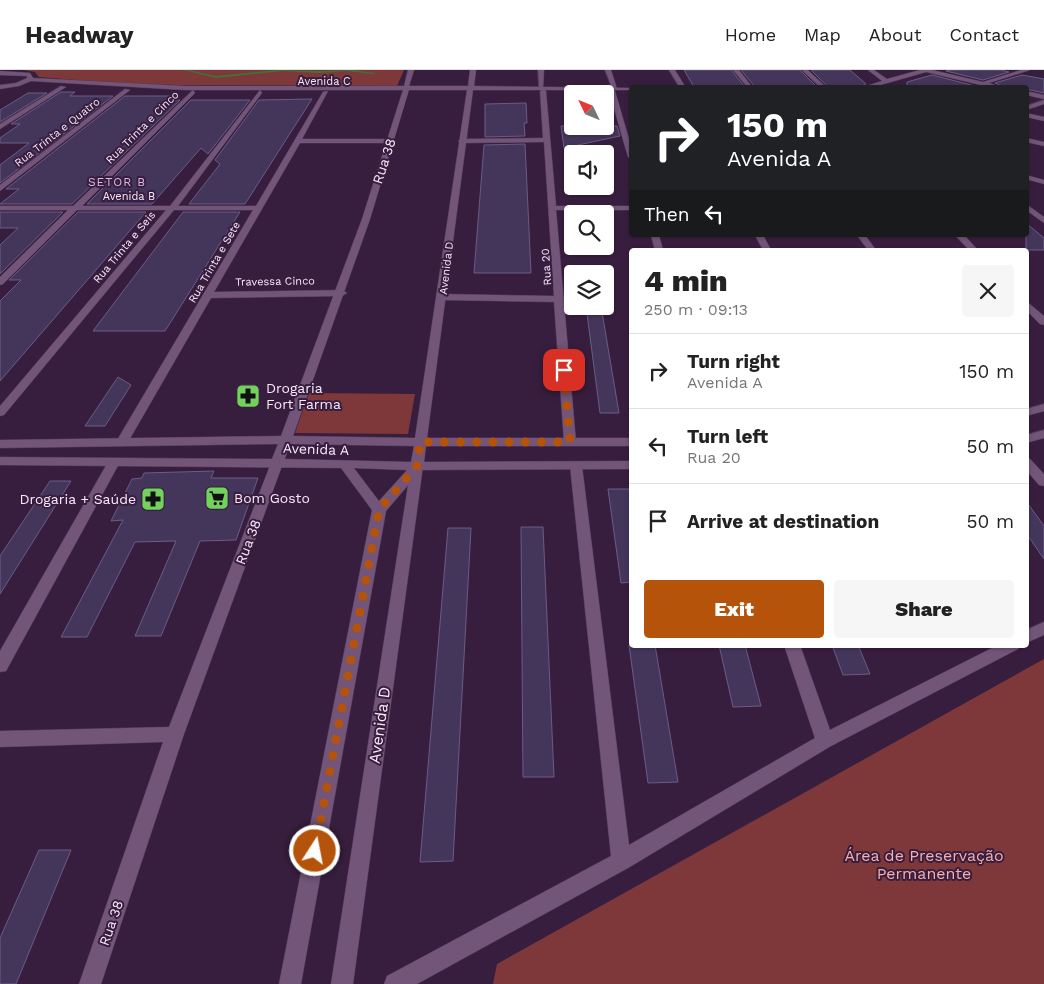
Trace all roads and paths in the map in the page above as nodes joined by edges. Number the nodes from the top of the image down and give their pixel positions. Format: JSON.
{"nodes":[{"id":1,"x":411,"y":70,"type":"edge"},
{"id":2,"x":473,"y":70,"type":"edge"},
{"id":3,"x":541,"y":70,"type":"edge"},
{"id":4,"x":608,"y":70,"type":"edge"},
{"id":5,"x":672,"y":70,"type":"edge"},
{"id":6,"x":736,"y":70,"type":"edge"},
{"id":7,"x":805,"y":70,"type":"edge"},
{"id":8,"x":871,"y":70,"type":"edge"},
{"id":9,"x":926,"y":70,"type":"edge"},
{"id":10,"x":1028,"y":70,"type":"edge"},
{"id":11,"x":0,"y":73,"type":"edge"},
{"id":12,"x":30,"y":80,"type":"junction"},
{"id":13,"x":886,"y":81,"type":"junction"},
{"id":14,"x":17,"y":84,"type":"junction"},
{"id":15,"x":985,"y":84,"type":"junction"},
{"id":16,"x":612,"y":85,"type":"edge"},
{"id":17,"x":681,"y":85,"type":"edge"},
{"id":18,"x":748,"y":85,"type":"edge"},
{"id":19,"x":822,"y":85,"type":"edge"},
{"id":20,"x":872,"y":85,"type":"edge"},
{"id":21,"x":982,"y":85,"type":"edge"},
{"id":22,"x":989,"y":85,"type":"edge"},
{"id":23,"x":0,"y":87,"type":"edge"},
{"id":24,"x":63,"y":87,"type":"junction"},
{"id":25,"x":127,"y":90,"type":"junction"},
{"id":26,"x":406,"y":90,"type":"junction"},
{"id":27,"x":469,"y":90,"type":"junction"},
{"id":28,"x":542,"y":90,"type":"junction"},
{"id":29,"x":564,"y":90,"type":"edge"},
{"id":30,"x":614,"y":90,"type":"joint"},
{"id":31,"x":629,"y":90,"type":"edge"},
{"id":32,"x":193,"y":92,"type":"junction"},
{"id":33,"x":260,"y":92,"type":"junction"},
{"id":34,"x":326,"y":92,"type":"junction"},
{"id":35,"x":1029,"y":94,"type":"edge"},
{"id":36,"x":1044,"y":97,"type":"edge"},
{"id":37,"x":1044,"y":102,"type":"edge"},
{"id":38,"x":1029,"y":107,"type":"edge"},
{"id":39,"x":1029,"y":115,"type":"edge"},
{"id":40,"x":1044,"y":119,"type":"edge"},
{"id":41,"x":0,"y":127,"type":"edge"},
{"id":42,"x":298,"y":140,"type":"junction"},
{"id":43,"x":546,"y":140,"type":"junction"},
{"id":44,"x":391,"y":141,"type":"junction"},
{"id":45,"x":461,"y":141,"type":"junction"},
{"id":46,"x":1029,"y":141,"type":"edge"},
{"id":47,"x":1044,"y":144,"type":"edge"},
{"id":48,"x":629,"y":149,"type":"edge"},
{"id":49,"x":1029,"y":171,"type":"edge"},
{"id":50,"x":1044,"y":175,"type":"edge"},
{"id":51,"x":1029,"y":177,"type":"edge"},
{"id":52,"x":1044,"y":182,"type":"edge"},
{"id":53,"x":0,"y":189,"type":"edge"},
{"id":54,"x":0,"y":208,"type":"edge"},
{"id":55,"x":77,"y":208,"type":"junction"},
{"id":56,"x":172,"y":208,"type":"junction"},
{"id":57,"x":258,"y":208,"type":"junction"},
{"id":58,"x":553,"y":208,"type":"junction"},
{"id":59,"x":629,"y":208,"type":"edge"},
{"id":60,"x":1029,"y":209,"type":"edge"},
{"id":61,"x":1044,"y":221,"type":"edge"},
{"id":62,"x":862,"y":237,"type":"edge"},
{"id":63,"x":961,"y":237,"type":"edge"},
{"id":64,"x":871,"y":248,"type":"edge"},
{"id":65,"x":972,"y":248,"type":"edge"},
{"id":66,"x":0,"y":282,"type":"edge"},
{"id":67,"x":342,"y":293,"type":"junction"},
{"id":68,"x":208,"y":295,"type":"junction"},
{"id":69,"x":442,"y":297,"type":"junction"},
{"id":70,"x":559,"y":299,"type":"junction"},
{"id":71,"x":1029,"y":307,"type":"edge"},
{"id":72,"x":1044,"y":322,"type":"edge"},
{"id":73,"x":1044,"y":407,"type":"edge"},
{"id":74,"x":1029,"y":412,"type":"edge"},
{"id":75,"x":0,"y":413,"type":"edge"},
{"id":76,"x":1044,"y":434,"type":"edge"},
{"id":77,"x":1029,"y":438,"type":"edge"},
{"id":78,"x":286,"y":440,"type":"junction"},
{"id":79,"x":321,"y":441,"type":"junction"},
{"id":80,"x":122,"y":442,"type":"junction"},
{"id":81,"x":420,"y":442,"type":"junction"},
{"id":82,"x":570,"y":442,"type":"junction"},
{"id":83,"x":629,"y":442,"type":"edge"},
{"id":84,"x":0,"y":444,"type":"edge"},
{"id":85,"x":0,"y":461,"type":"edge"},
{"id":86,"x":114,"y":462,"type":"junction"},
{"id":87,"x":277,"y":463,"type":"junction"},
{"id":88,"x":314,"y":464,"type":"junction"},
{"id":89,"x":345,"y":465,"type":"junction"},
{"id":90,"x":629,"y":465,"type":"edge"},
{"id":91,"x":1029,"y":465,"type":"edge"},
{"id":92,"x":417,"y":466,"type":"junction"},
{"id":93,"x":576,"y":466,"type":"junction"},
{"id":94,"x":1044,"y":482,"type":"edge"},
{"id":95,"x":379,"y":510,"type":"junction"},
{"id":96,"x":1044,"y":628,"type":"edge"},
{"id":97,"x":1029,"y":636,"type":"edge"},
{"id":98,"x":793,"y":648,"type":"edge"},
{"id":99,"x":988,"y":650,"type":"edge"},
{"id":100,"x":0,"y":666,"type":"edge"},
{"id":101,"x":175,"y":734,"type":"junction"},
{"id":102,"x":0,"y":739,"type":"edge"},
{"id":103,"x":825,"y":741,"type":"junction"},
{"id":104,"x":621,"y":861,"type":"junction"},
{"id":105,"x":90,"y":984,"type":"edge"},
{"id":106,"x":290,"y":984,"type":"edge"},
{"id":107,"x":342,"y":984,"type":"edge"},
{"id":108,"x":395,"y":984,"type":"edge"}],
"edges":[{"from":1,"to":26,"type":"street","name":"Rua 38"},
{"from":2,"to":27,"type":"street","name":"Avenida D"},
{"from":3,"to":28,"type":"street","name":"Rua 20"},
{"from":4,"to":16,"type":"street"},
{"from":5,"to":17,"type":"street"},
{"from":6,"to":18,"type":"street"},
{"from":7,"to":19,"type":"street"},
{"from":8,"to":13,"type":"street"},
{"from":9,"to":13,"type":"street"},
{"from":9,"to":15,"type":"street"},
{"from":10,"to":15,"type":"street"},
{"from":11,"to":12,"type":"street","name":"Avenida C"},
{"from":12,"to":14,"type":"street","name":"Avenida C"},
{"from":12,"to":26,"type":"street","name":"Avenida C"},
{"from":13,"to":20,"type":"street"},
{"from":14,"to":23,"type":"street","name":"Avenida C"},
{"from":14,"to":24,"type":"street","name":"Avenida C"},
{"from":15,"to":21,"type":"street"},
{"from":15,"to":22,"type":"street"},
{"from":24,"to":25,"type":"street","name":"Avenida C"},
{"from":24,"to":41,"type":"street"},
{"from":25,"to":32,"type":"street","name":"Avenida C"},
{"from":25,"to":53,"type":"street","name":"Rua Trinta e Quatro"},
{"from":26,"to":27,"type":"street","name":"Avenida C"},
{"from":26,"to":34,"type":"street","name":"Avenida C"},
{"from":26,"to":44,"type":"street","name":"Rua 38"},
{"from":27,"to":28,"type":"street","name":"Avenida C"},
{"from":27,"to":45,"type":"street","name":"Avenida D"},
{"from":28,"to":29,"type":"street","name":"Avenida C"},
{"from":28,"to":43,"type":"street","name":"Rua 20"},
{"from":30,"to":31,"type":"street","name":"Avenida C"},
{"from":30,"to":48,"type":"street"},
{"from":32,"to":33,"type":"street","name":"Avenida C"},
{"from":32,"to":55,"type":"street","name":"Rua Trinta e Cinco"},
{"from":33,"to":34,"type":"street","name":"Avenida C"},
{"from":33,"to":56,"type":"street","name":"Rua Trinta e Seis"},
{"from":34,"to":42,"type":"street","name":"Rua Trinta e Sete"},
{"from":35,"to":36,"type":"street"},
{"from":37,"to":38,"type":"street"},
{"from":39,"to":40,"type":"street"},
{"from":42,"to":44,"type":"street"},
{"from":42,"to":57,"type":"street","name":"Rua Trinta e Sete"},
{"from":43,"to":45,"type":"street"},
{"from":43,"to":58,"type":"street","name":"Rua 20"},
{"from":44,"to":67,"type":"street","name":"Rua 38"},
{"from":45,"to":69,"type":"street","name":"Avenida D"},
{"from":46,"to":47,"type":"street"},
{"from":49,"to":50,"type":"street"},
{"from":51,"to":52,"type":"street"},
{"from":54,"to":55,"type":"street","name":"Avenida B"},
{"from":55,"to":56,"type":"street","name":"Avenida B"},
{"from":55,"to":66,"type":"street","name":"Rua Trinta e Cinco"},
{"from":56,"to":57,"type":"street","name":"Avenida B"},
{"from":56,"to":75,"type":"street","name":"Rua Trinta e Seis"},
{"from":57,"to":68,"type":"street","name":"Rua Trinta e Sete"},
{"from":58,"to":59,"type":"street"},
{"from":58,"to":70,"type":"street","name":"Rua 20"},
{"from":60,"to":61,"type":"street"},
{"from":62,"to":64,"type":"street"},
{"from":63,"to":65,"type":"street"},
{"from":67,"to":68,"type":"street","name":"Travessa Cinco"},
{"from":67,"to":78,"type":"street","name":"Rua 38"},
{"from":68,"to":80,"type":"street","name":"Rua Trinta e Sete"},
{"from":69,"to":70,"type":"street"},
{"from":69,"to":81,"type":"street","name":"Avenida D"},
{"from":70,"to":82,"type":"street","name":"Rua 20"},
{"from":71,"to":72,"type":"street"},
{"from":73,"to":74,"type":"street"},
{"from":76,"to":77,"type":"street"},
{"from":78,"to":79,"type":"street","name":"Avenida A"},
{"from":78,"to":80,"type":"street","name":"Avenida A"},
{"from":78,"to":87,"type":"street","name":"Rua 38"},
{"from":79,"to":81,"type":"street","name":"Avenida A"},
{"from":79,"to":88,"type":"street"},
{"from":80,"to":84,"type":"street","name":"Avenida A"},
{"from":81,"to":82,"type":"street","name":"Avenida A"},
{"from":81,"to":92,"type":"street","name":"Avenida D"},
{"from":82,"to":83,"type":"street","name":"Avenida A"},
{"from":85,"to":86,"type":"street","name":"Avenida A"},
{"from":86,"to":87,"type":"street","name":"Avenida A"},
{"from":86,"to":100,"type":"street"},
{"from":87,"to":88,"type":"street","name":"Avenida A"},
{"from":87,"to":101,"type":"street","name":"Rua 38"},
{"from":88,"to":89,"type":"street","name":"Avenida A"},
{"from":89,"to":92,"type":"street","name":"Avenida A"},
{"from":89,"to":95,"type":"street"},
{"from":90,"to":93,"type":"street","name":"Avenida A"},
{"from":91,"to":94,"type":"street"},
{"from":92,"to":93,"type":"street","name":"Avenida A"},
{"from":92,"to":95,"type":"street"},
{"from":92,"to":107,"type":"street","name":"Avenida D"},
{"from":93,"to":104,"type":"street"},
{"from":95,"to":106,"type":"street"},
{"from":96,"to":97,"type":"street"},
{"from":98,"to":103,"type":"street"},
{"from":99,"to":103,"type":"street"},
{"from":101,"to":102,"type":"street"},
{"from":101,"to":105,"type":"street","name":"Rua 38"},
{"from":103,"to":104,"type":"street"},
{"from":104,"to":108,"type":"street"}]}
